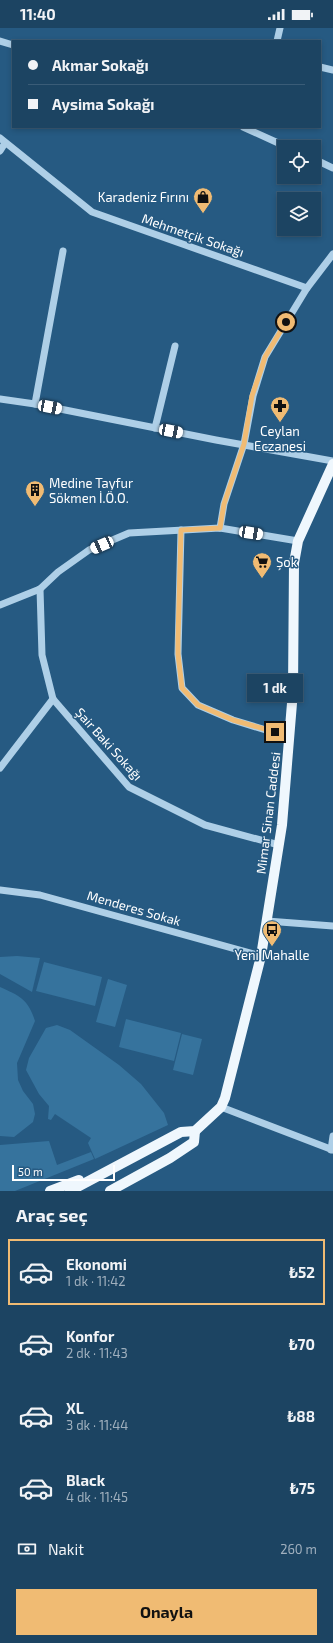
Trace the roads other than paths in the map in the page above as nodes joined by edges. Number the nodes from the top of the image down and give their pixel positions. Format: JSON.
{"nodes":[{"id":1,"x":280,"y":28,"type":"edge"},
{"id":2,"x":277,"y":40,"type":"edge"},
{"id":3,"x":0,"y":41,"type":"edge"},
{"id":4,"x":12,"y":45,"type":"edge"},
{"id":5,"x":321,"y":67,"type":"edge"},
{"id":6,"x":333,"y":70,"type":"edge"},
{"id":7,"x":257,"y":130,"type":"edge"},
{"id":8,"x":2,"y":141,"type":"edge"},
{"id":9,"x":277,"y":141,"type":"edge"},
{"id":10,"x":0,"y":151,"type":"edge"},
{"id":11,"x":321,"y":162,"type":"edge"},
{"id":12,"x":333,"y":168,"type":"edge"},
{"id":13,"x":63,"y":251,"type":"dead end"},
{"id":14,"x":333,"y":254,"type":"edge"},
{"id":15,"x":307,"y":288,"type":"junction"},
{"id":16,"x":175,"y":346,"type":"dead end"},
{"id":17,"x":0,"y":399,"type":"edge"},
{"id":18,"x":35,"y":404,"type":"junction"},
{"id":19,"x":155,"y":428,"type":"junction"},
{"id":20,"x":244,"y":444,"type":"junction"},
{"id":21,"x":333,"y":460,"type":"edge"},
{"id":22,"x":332,"y":469,"type":"edge"},
{"id":23,"x":220,"y":528,"type":"junction"},
{"id":24,"x":181,"y":530,"type":"junction"},
{"id":25,"x":298,"y":541,"type":"junction"},
{"id":26,"x":40,"y":589,"type":"junction"},
{"id":27,"x":0,"y":605,"type":"edge"},
{"id":28,"x":53,"y":699,"type":"junction"},
{"id":29,"x":289,"y":737,"type":"junction"},
{"id":30,"x":0,"y":768,"type":"edge"},
{"id":31,"x":279,"y":845,"type":"junction"},
{"id":32,"x":0,"y":890,"type":"edge"},
{"id":33,"x":266,"y":921,"type":"junction"},
{"id":34,"x":333,"y":926,"type":"edge"},
{"id":35,"x":261,"y":956,"type":"junction"},
{"id":36,"x":221,"y":1107,"type":"junction"},
{"id":37,"x":195,"y":1131,"type":"junction"},
{"id":38,"x":333,"y":1136,"type":"edge"},
{"id":39,"x":332,"y":1150,"type":"edge"},
{"id":40,"x":170,"y":1158,"type":"junction"},
{"id":41,"x":126,"y":1162,"type":"junction"},
{"id":42,"x":50,"y":1191,"type":"edge"},
{"id":43,"x":70,"y":1191,"type":"edge"},
{"id":44,"x":110,"y":1191,"type":"edge"},
{"id":45,"x":123,"y":1191,"type":"edge"}],
"edges":[{"from":1,"to":2,"type":"street"},
{"from":3,"to":4,"type":"street"},
{"from":5,"to":6,"type":"street"},
{"from":7,"to":9,"type":"street"},
{"from":8,"to":10,"type":"street"},
{"from":8,"to":15,"type":"street","name":"Mehmetçik Sokağı"},
{"from":11,"to":12,"type":"street"},
{"from":13,"to":18,"type":"street"},
{"from":14,"to":15,"type":"street"},
{"from":15,"to":20,"type":"street"},
{"from":16,"to":19,"type":"street"},
{"from":17,"to":18,"type":"street"},
{"from":18,"to":19,"type":"street"},
{"from":19,"to":20,"type":"street"},
{"from":20,"to":21,"type":"street"},
{"from":20,"to":23,"type":"street"},
{"from":22,"to":25,"type":"main road","name":"Mimar Sinan Caddesi"},
{"from":23,"to":24,"type":"street"},
{"from":23,"to":25,"type":"street"},
{"from":24,"to":26,"type":"street"},
{"from":24,"to":29,"type":"street"},
{"from":25,"to":29,"type":"main road","name":"Mimar Sinan Caddesi"},
{"from":26,"to":27,"type":"street"},
{"from":26,"to":28,"type":"street","name":"Şair Baki Sokağı"},
{"from":28,"to":30,"type":"street"},
{"from":28,"to":31,"type":"street","name":"Şair Baki Sokağı"},
{"from":29,"to":31,"type":"main road","name":"Mimar Sinan Caddesi"},
{"from":31,"to":33,"type":"main road","name":"Mimar Sinan Caddesi"},
{"from":32,"to":35,"type":"street","name":"Menderes Sokak"},
{"from":33,"to":34,"type":"street"},
{"from":33,"to":35,"type":"main road","name":"Mimar Sinan Caddesi"},
{"from":35,"to":36,"type":"main road","name":"Mimar Sinan Caddesi"},
{"from":36,"to":37,"type":"main road","name":"Mimar Sinan Caddesi"},
{"from":36,"to":39,"type":"street"},
{"from":37,"to":40,"type":"main road","name":"Mimar Sinan Caddesi"},
{"from":37,"to":41,"type":"main road"},
{"from":38,"to":39,"type":"street"},
{"from":40,"to":44,"type":"main road","name":"Mimar Sinan Caddesi"},
{"from":40,"to":45,"type":"main road"},
{"from":41,"to":42,"type":"main road"},
{"from":41,"to":43,"type":"main road"}]}
